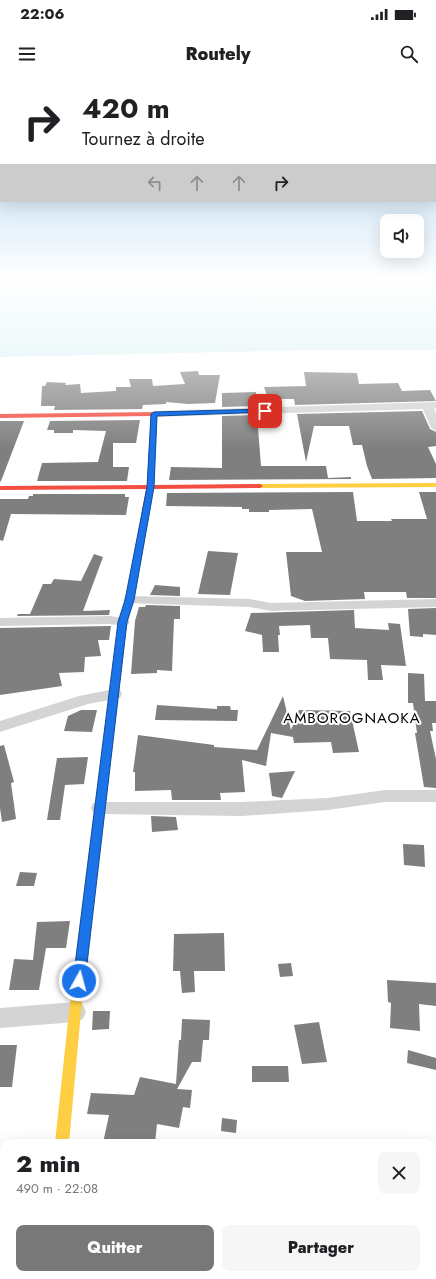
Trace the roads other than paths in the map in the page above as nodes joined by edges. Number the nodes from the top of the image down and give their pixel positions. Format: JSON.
{"nodes":[{"id":1,"x":431,"y":405,"type":"edge"},
{"id":2,"x":154,"y":414,"type":"junction"},
{"id":3,"x":0,"y":416,"type":"edge"},
{"id":4,"x":436,"y":428,"type":"edge"},
{"id":5,"x":436,"y":485,"type":"edge"},
{"id":6,"x":150,"y":487,"type":"junction"},
{"id":7,"x":0,"y":488,"type":"edge"},
{"id":8,"x":130,"y":600,"type":"junction"},
{"id":9,"x":436,"y":604,"type":"edge"},
{"id":10,"x":0,"y":622,"type":"edge"},
{"id":11,"x":123,"y":622,"type":"junction"},
{"id":12,"x":114,"y":694,"type":"junction"},
{"id":13,"x":0,"y":727,"type":"edge"},
{"id":14,"x":436,"y":796,"type":"edge"},
{"id":15,"x":100,"y":808,"type":"junction"},
{"id":16,"x":75,"y":1012,"type":"junction"},
{"id":17,"x":0,"y":1018,"type":"edge"},
{"id":18,"x":62,"y":1139,"type":"edge"}],
"edges":[{"from":1,"to":2,"type":"street"},
{"from":1,"to":4,"type":"street"},
{"from":2,"to":3,"type":"street"},
{"from":2,"to":6,"type":"street"},
{"from":5,"to":6,"type":"street"},
{"from":6,"to":7,"type":"street"},
{"from":6,"to":8,"type":"street"},
{"from":8,"to":9,"type":"street"},
{"from":8,"to":11,"type":"street"},
{"from":10,"to":11,"type":"street"},
{"from":11,"to":12,"type":"street"},
{"from":12,"to":13,"type":"street"},
{"from":12,"to":15,"type":"street"},
{"from":14,"to":15,"type":"street"},
{"from":15,"to":16,"type":"street"},
{"from":16,"to":17,"type":"street"},
{"from":16,"to":18,"type":"street"}]}
